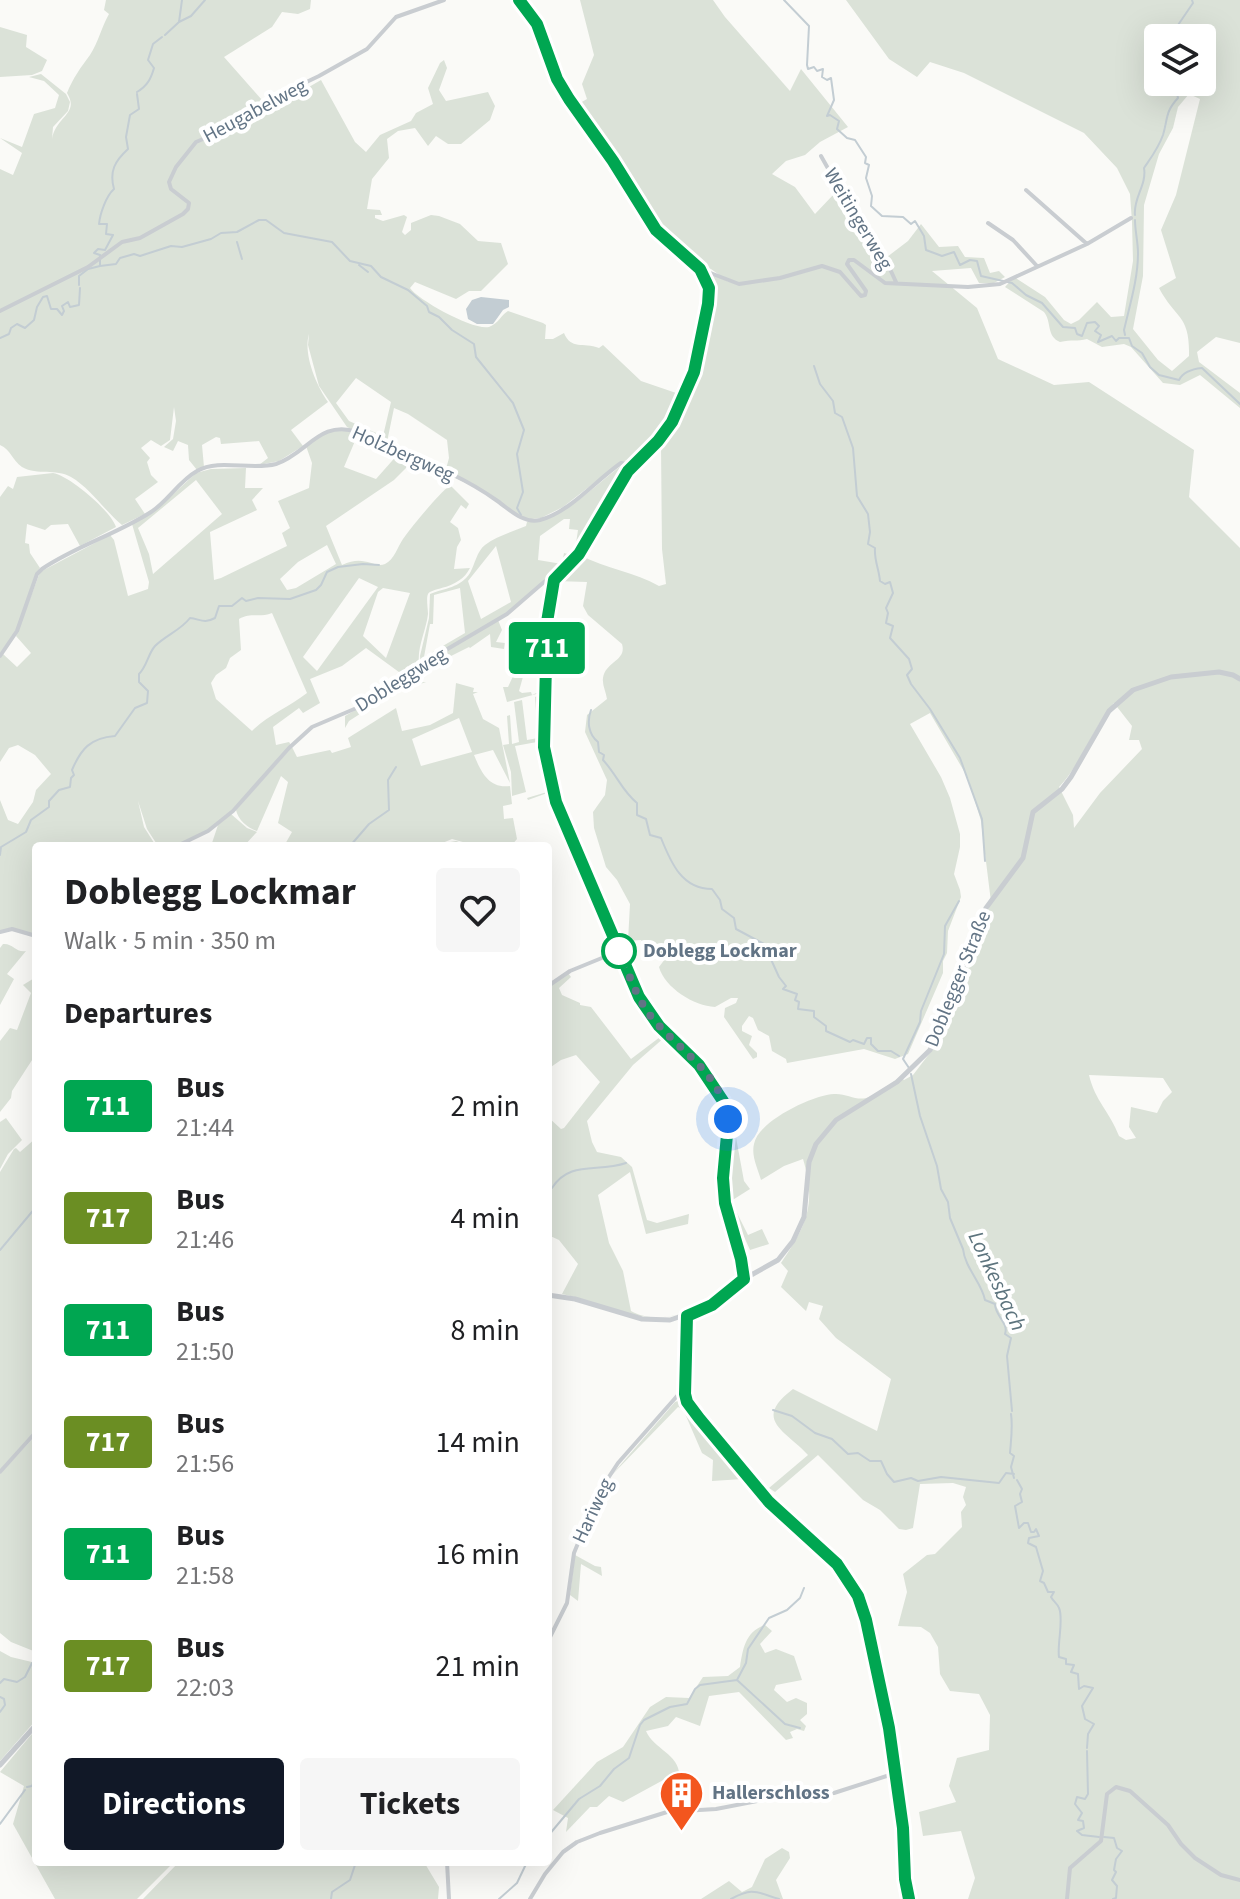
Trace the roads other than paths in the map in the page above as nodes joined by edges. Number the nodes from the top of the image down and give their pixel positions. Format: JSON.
{"nodes":[{"id":1,"x":444,"y":0,"type":"edge"},
{"id":2,"x":519,"y":0,"type":"edge"},
{"id":3,"x":821,"y":156,"type":"dead end"},
{"id":4,"x":1026,"y":190,"type":"dead end"},
{"id":5,"x":1131,"y":218,"type":"dead end"},
{"id":6,"x":988,"y":223,"type":"dead end"},
{"id":7,"x":1087,"y":244,"type":"junction"},
{"id":8,"x":1038,"y":266,"type":"junction"},
{"id":9,"x":700,"y":269,"type":"junction"},
{"id":10,"x":896,"y":282,"type":"junction"},
{"id":11,"x":0,"y":311,"type":"edge"},
{"id":12,"x":633,"y":464,"type":"junction"},
{"id":13,"x":555,"y":578,"type":"junction"},
{"id":14,"x":0,"y":656,"type":"edge"},
{"id":15,"x":1240,"y":679,"type":"edge"},
{"id":16,"x":185,"y":842,"type":"edge"},
{"id":17,"x":0,"y":932,"type":"edge"},
{"id":18,"x":32,"y":935,"type":"edge"},
{"id":19,"x":619,"y":951,"type":"junction"},
{"id":20,"x":552,"y":983,"type":"edge"},
{"id":21,"x":744,"y":1279,"type":"junction"},
{"id":22,"x":552,"y":1296,"type":"edge"},
{"id":23,"x":687,"y":1316,"type":"junction"},
{"id":24,"x":685,"y":1387,"type":"junction"},
{"id":25,"x":675,"y":1399,"type":"junction"},
{"id":26,"x":687,"y":1402,"type":"junction"},
{"id":27,"x":32,"y":1436,"type":"edge"},
{"id":28,"x":0,"y":1472,"type":"edge"},
{"id":29,"x":552,"y":1633,"type":"edge"},
{"id":30,"x":32,"y":1729,"type":"edge"},
{"id":31,"x":0,"y":1765,"type":"edge"},
{"id":32,"x":896,"y":1773,"type":"junction"},
{"id":33,"x":552,"y":1865,"type":"edge"},
{"id":34,"x":447,"y":1866,"type":"edge"},
{"id":35,"x":552,"y":1866,"type":"edge"},
{"id":36,"x":1240,"y":1880,"type":"edge"},
{"id":37,"x":449,"y":1899,"type":"edge"},
{"id":38,"x":530,"y":1899,"type":"edge"},
{"id":39,"x":908,"y":1899,"type":"edge"},
{"id":40,"x":1067,"y":1899,"type":"edge"}],
"edges":[{"from":1,"to":11,"type":"street","name":"Heugabelweg"},
{"from":2,"to":9,"type":"street"},
{"from":3,"to":10,"type":"street","name":"Weitingerweg"},
{"from":4,"to":7,"type":"street"},
{"from":5,"to":7,"type":"street"},
{"from":6,"to":8,"type":"street"},
{"from":7,"to":8,"type":"street"},
{"from":8,"to":10,"type":"street"},
{"from":9,"to":10,"type":"street"},
{"from":9,"to":12,"type":"street"},
{"from":12,"to":13,"type":"street","name":"Dobleggweg"},
{"from":12,"to":14,"type":"street","name":"Holzbergweg"},
{"from":13,"to":16,"type":"street","name":"Dobleggweg"},
{"from":13,"to":19,"type":"street"},
{"from":15,"to":21,"type":"street","name":"Doblegger Straße"},
{"from":17,"to":18,"type":"street"},
{"from":19,"to":20,"type":"street"},
{"from":19,"to":21,"type":"street"},
{"from":21,"to":23,"type":"street","name":"Doblegger Straße"},
{"from":22,"to":23,"type":"street","name":"Doblegger Straße"},
{"from":23,"to":24,"type":"street"},
{"from":24,"to":25,"type":"street","name":"Hariweg"},
{"from":24,"to":26,"type":"street"},
{"from":25,"to":26,"type":"street"},
{"from":25,"to":29,"type":"street","name":"Hariweg"},
{"from":26,"to":32,"type":"street"},
{"from":27,"to":28,"type":"street"},
{"from":30,"to":31,"type":"street"},
{"from":32,"to":33,"type":"street"},
{"from":32,"to":39,"type":"street"},
{"from":34,"to":37,"type":"street"},
{"from":35,"to":38,"type":"street"},
{"from":36,"to":40,"type":"street"}]}
